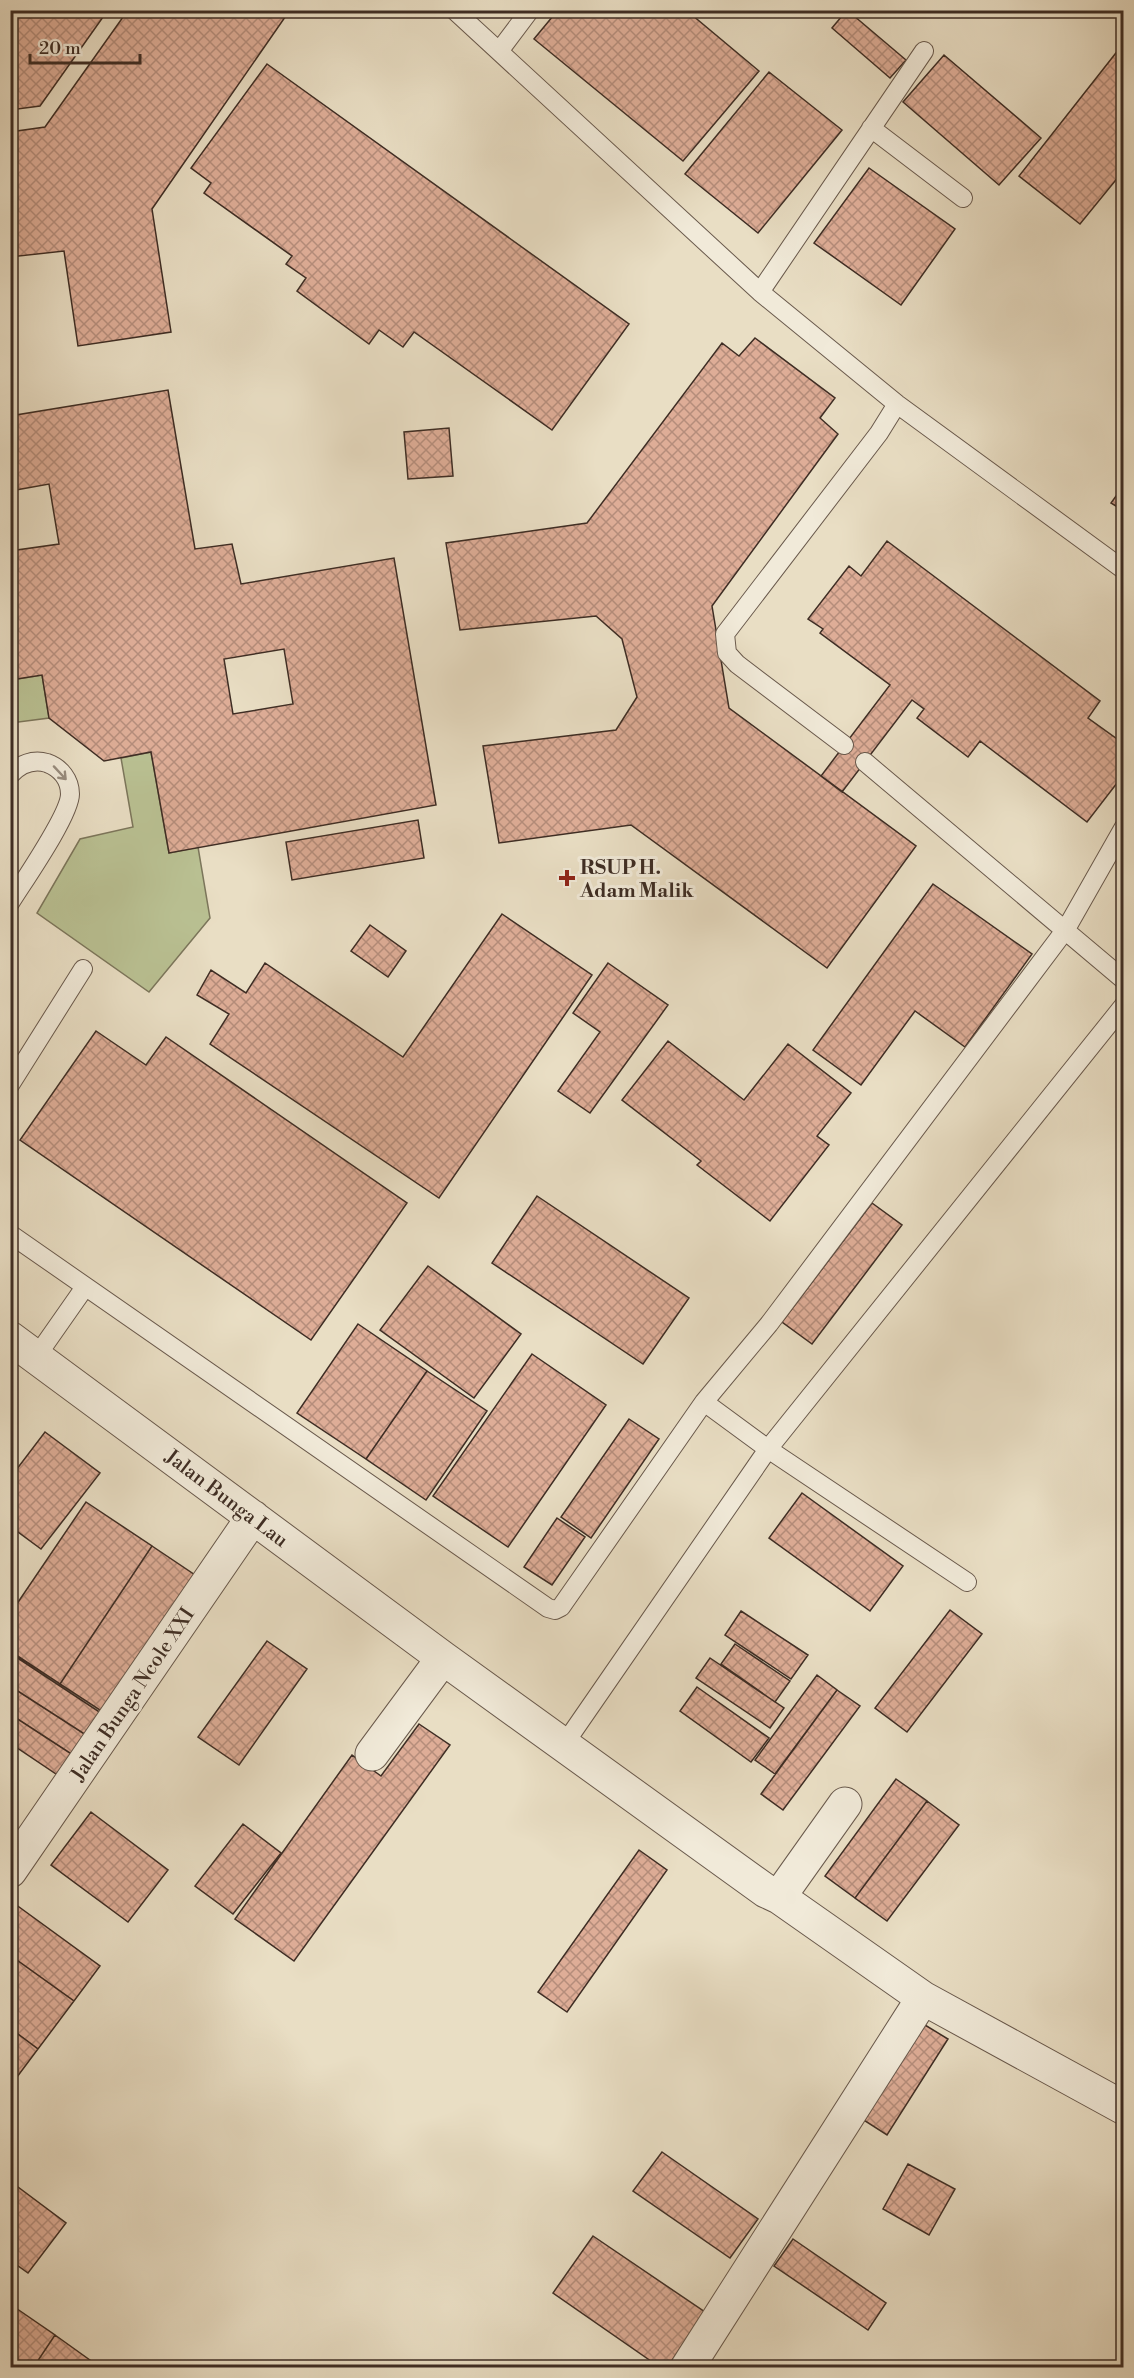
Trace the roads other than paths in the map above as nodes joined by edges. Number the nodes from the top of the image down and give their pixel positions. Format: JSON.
{"nodes":[{"id":1,"x":454,"y":10,"type":"edge"},
{"id":2,"x":530,"y":10,"type":"edge"},
{"id":3,"x":500,"y":50,"type":"junction"},
{"id":4,"x":924,"y":51,"type":"dead end"},
{"id":5,"x":871,"y":128,"type":"junction"},
{"id":6,"x":963,"y":198,"type":"dead end"},
{"id":7,"x":760,"y":292,"type":"junction"},
{"id":8,"x":897,"y":404,"type":"junction"},
{"id":9,"x":1124,"y":570,"type":"edge"},
{"id":10,"x":844,"y":745,"type":"dead end"},
{"id":11,"x":865,"y":762,"type":"dead end"},
{"id":12,"x":10,"y":775,"type":"edge"},
{"id":13,"x":1124,"y":827,"type":"edge"},
{"id":14,"x":10,"y":903,"type":"edge"},
{"id":15,"x":1066,"y":929,"type":"junction"},
{"id":16,"x":83,"y":969,"type":"dead end"},
{"id":17,"x":1124,"y":980,"type":"edge"},
{"id":18,"x":1124,"y":1005,"type":"edge"},
{"id":19,"x":10,"y":1085,"type":"edge"},
{"id":20,"x":10,"y":1234,"type":"edge"},
{"id":21,"x":85,"y":1287,"type":"junction"},
{"id":22,"x":18,"y":1347,"type":"edge"},
{"id":23,"x":704,"y":1402,"type":"junction"},
{"id":24,"x":768,"y":1449,"type":"junction"},
{"id":25,"x":253,"y":1517,"type":"junction"},
{"id":26,"x":968,"y":1582,"type":"dead end"},
{"id":27,"x":443,"y":1658,"type":"junction"},
{"id":28,"x":564,"y":1746,"type":"junction"},
{"id":29,"x":372,"y":1754,"type":"dead end"},
{"id":30,"x":845,"y":1804,"type":"dead end"},
{"id":31,"x":10,"y":1871,"type":"edge"},
{"id":32,"x":779,"y":1897,"type":"junction"},
{"id":33,"x":923,"y":1998,"type":"junction"},
{"id":34,"x":1124,"y":2109,"type":"edge"},
{"id":35,"x":687,"y":2367,"type":"edge"}],
"edges":[{"from":1,"to":3,"type":"lane"},
{"from":2,"to":3,"type":"lane"},
{"from":3,"to":7,"type":"lane"},
{"from":4,"to":5,"type":"lane"},
{"from":5,"to":6,"type":"lane"},
{"from":5,"to":7,"type":"lane"},
{"from":7,"to":8,"type":"lane"},
{"from":8,"to":9,"type":"lane"},
{"from":8,"to":10,"type":"lane"},
{"from":11,"to":15,"type":"lane"},
{"from":12,"to":14,"type":"lane","one_way":true},
{"from":13,"to":15,"type":"lane"},
{"from":15,"to":17,"type":"lane"},
{"from":15,"to":23,"type":"lane"},
{"from":16,"to":19,"type":"lane"},
{"from":18,"to":24,"type":"lane"},
{"from":20,"to":21,"type":"lane"},
{"from":21,"to":22,"type":"lane"},
{"from":21,"to":23,"type":"lane"},
{"from":22,"to":25,"type":"street","name":"Jalan Bunga Lau"},
{"from":23,"to":24,"type":"lane"},
{"from":24,"to":26,"type":"lane"},
{"from":24,"to":28,"type":"lane"},
{"from":25,"to":27,"type":"street","name":"Jalan Bunga Lau"},
{"from":25,"to":31,"type":"street","name":"Jalan Bunga Ncole XXI"},
{"from":27,"to":28,"type":"street","name":"Jalan Bunga Lau"},
{"from":27,"to":29,"type":"street"},
{"from":28,"to":32,"type":"street","name":"Jalan Bunga Lau"},
{"from":30,"to":32,"type":"street"},
{"from":32,"to":33,"type":"street","name":"Jalan Bunga Lau"},
{"from":33,"to":34,"type":"street","name":"Jalan Bunga Lau"},
{"from":33,"to":35,"type":"street"}]}
